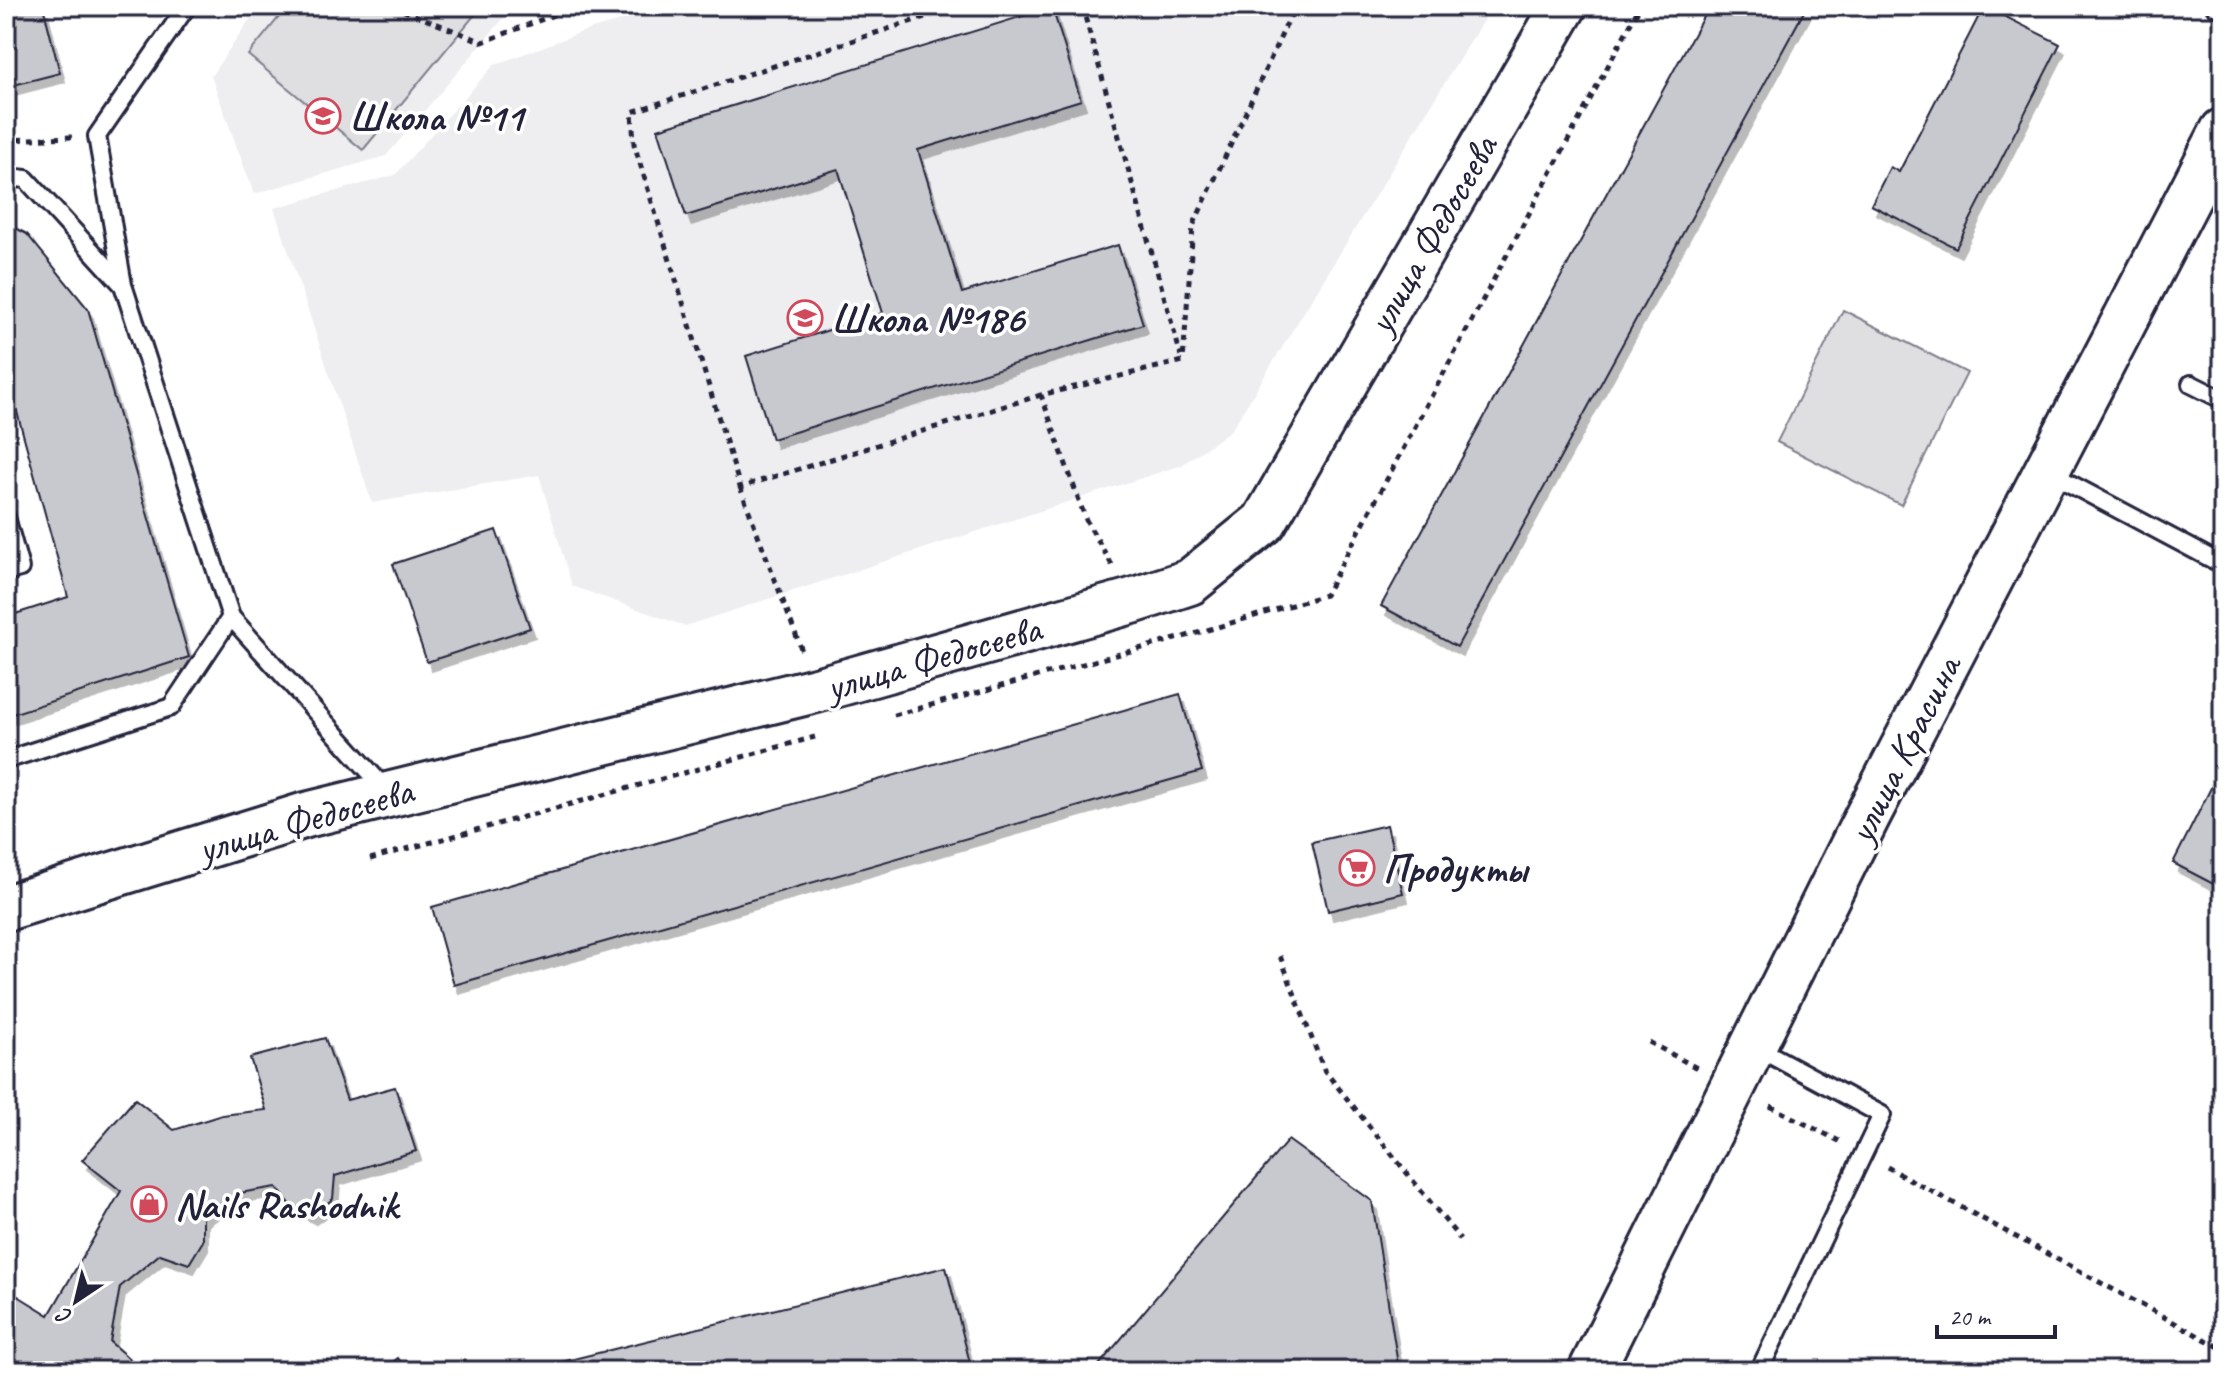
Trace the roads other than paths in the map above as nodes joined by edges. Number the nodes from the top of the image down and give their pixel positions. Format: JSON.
{"nodes":[{"id":1,"x":187,"y":6,"type":"edge"},
{"id":2,"x":1564,"y":6,"type":"edge"},
{"id":3,"x":2215,"y":6,"type":"edge"},
{"id":4,"x":2223,"y":10,"type":"edge"},
{"id":5,"x":2223,"y":131,"type":"edge"},
{"id":6,"x":6,"y":177,"type":"edge"},
{"id":7,"x":123,"y":285,"type":"junction"},
{"id":8,"x":2191,"y":384,"type":"dead end"},
{"id":9,"x":2223,"y":400,"type":"edge"},
{"id":10,"x":2047,"y":472,"type":"junction"},
{"id":11,"x":6,"y":517,"type":"edge"},
{"id":12,"x":2223,"y":565,"type":"edge"},
{"id":13,"x":6,"y":572,"type":"edge"},
{"id":14,"x":231,"y":617,"type":"junction"},
{"id":15,"x":6,"y":760,"type":"edge"},
{"id":16,"x":390,"y":794,"type":"junction"},
{"id":17,"x":6,"y":908,"type":"edge"},
{"id":18,"x":1753,"y":1046,"type":"junction"},
{"id":19,"x":1591,"y":1371,"type":"edge"},
{"id":20,"x":1759,"y":1371,"type":"edge"}],
"edges":[{"from":1,"to":7,"type":"lane"},
{"from":2,"to":16,"type":"street","name":"улица Федосеева"},
{"from":3,"to":4,"type":"lane"},
{"from":5,"to":10,"type":"street","name":"улица Красина"},
{"from":6,"to":7,"type":"lane"},
{"from":7,"to":14,"type":"lane"},
{"from":8,"to":9,"type":"lane"},
{"from":10,"to":12,"type":"lane"},
{"from":10,"to":18,"type":"street","name":"улица Красина"},
{"from":11,"to":13,"type":"lane"},
{"from":14,"to":15,"type":"lane"},
{"from":14,"to":16,"type":"lane"},
{"from":16,"to":17,"type":"street","name":"улица Федосеева"},
{"from":18,"to":19,"type":"street","name":"улица Красина"},
{"from":18,"to":20,"type":"lane"}]}
